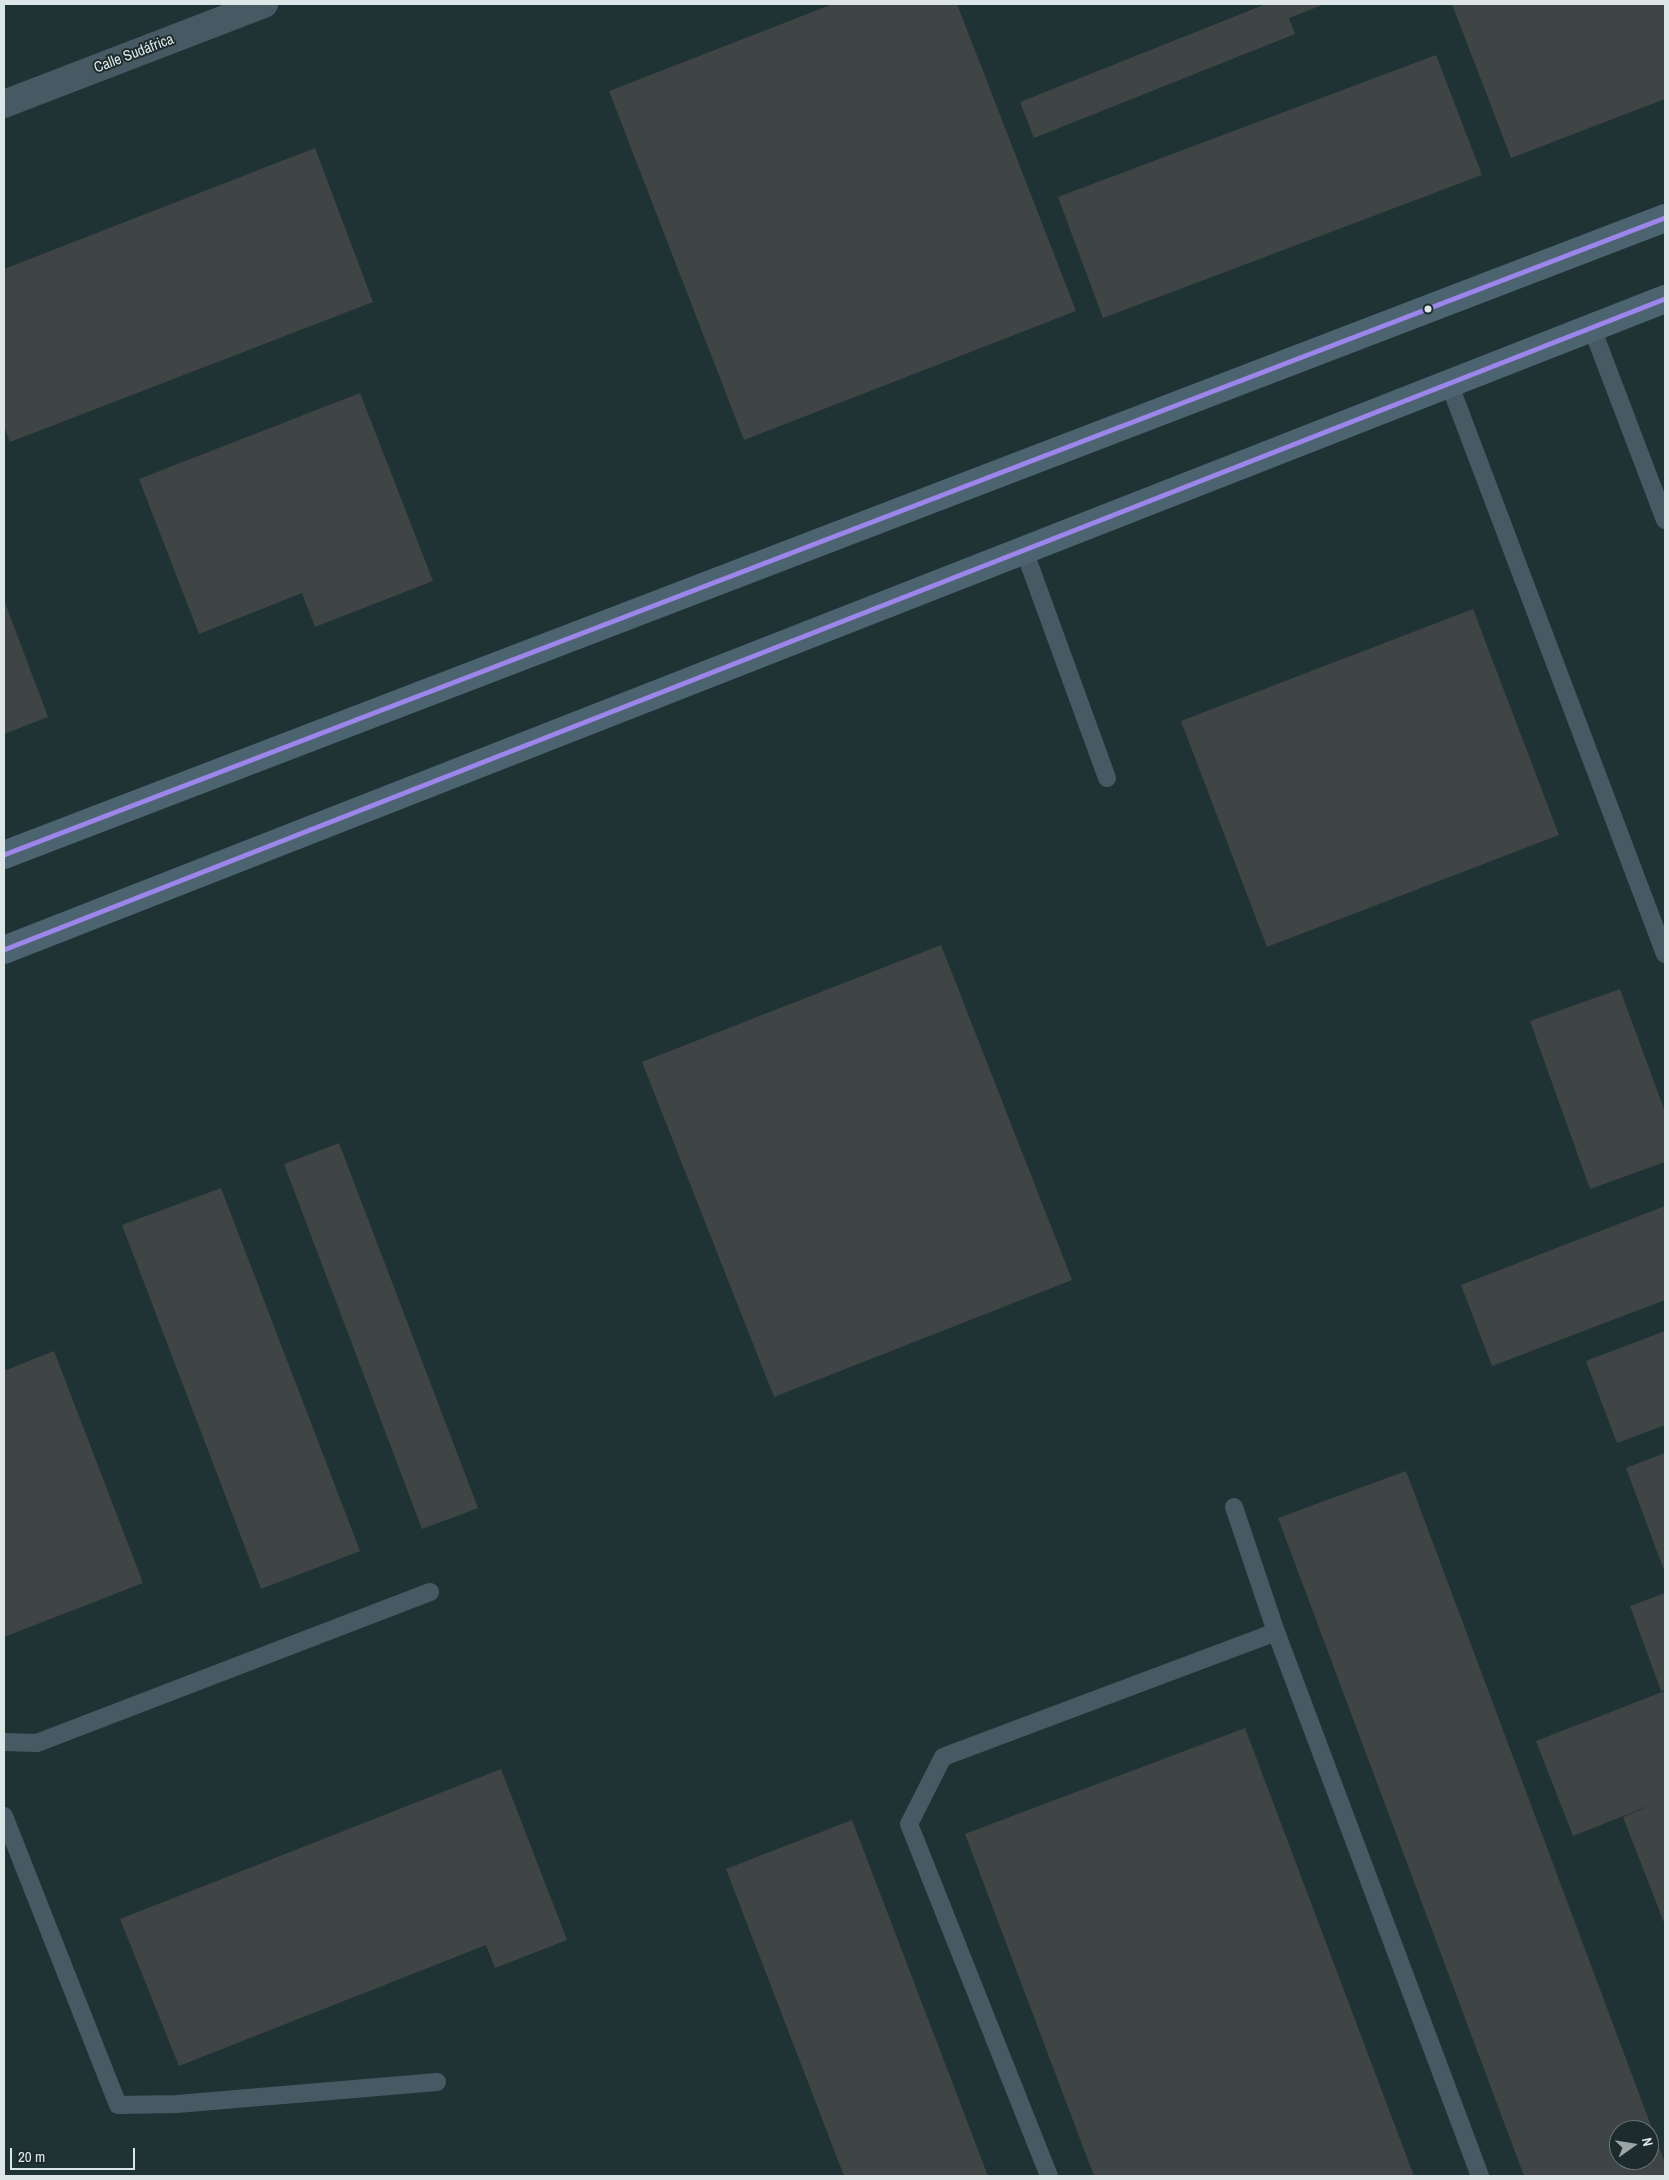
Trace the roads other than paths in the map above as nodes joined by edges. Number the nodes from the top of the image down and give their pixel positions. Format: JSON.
{"nodes":[{"id":1,"x":264,"y":4,"type":"edge"},
{"id":2,"x":4,"y":104,"type":"edge"},
{"id":3,"x":1665,"y":218,"type":"edge"},
{"id":4,"x":1665,"y":299,"type":"edge"},
{"id":5,"x":1592,"y":328,"type":"junction"},
{"id":6,"x":1449,"y":383,"type":"junction"},
{"id":7,"x":1665,"y":520,"type":"edge"},
{"id":8,"x":1024,"y":550,"type":"junction"},
{"id":9,"x":1107,"y":778,"type":"dead end"},
{"id":10,"x":4,"y":855,"type":"edge"},
{"id":11,"x":4,"y":950,"type":"edge"},
{"id":12,"x":1665,"y":954,"type":"edge"},
{"id":13,"x":1234,"y":1507,"type":"dead end"},
{"id":14,"x":430,"y":1592,"type":"dead end"},
{"id":15,"x":1276,"y":1632,"type":"junction"},
{"id":16,"x":4,"y":1742,"type":"edge"},
{"id":17,"x":4,"y":1816,"type":"edge"},
{"id":18,"x":437,"y":2082,"type":"dead end"},
{"id":19,"x":1049,"y":2176,"type":"edge"},
{"id":20,"x":1480,"y":2176,"type":"edge"}],
"edges":[{"from":1,"to":2,"type":"street","name":"Calle Sudáfrica"},
{"from":3,"to":10,"type":"main road"},
{"from":4,"to":5,"type":"main road"},
{"from":5,"to":6,"type":"main road"},
{"from":5,"to":7,"type":"lane"},
{"from":6,"to":8,"type":"main road"},
{"from":6,"to":12,"type":"lane"},
{"from":8,"to":9,"type":"lane"},
{"from":8,"to":11,"type":"main road"},
{"from":13,"to":15,"type":"lane"},
{"from":14,"to":16,"type":"lane"},
{"from":15,"to":19,"type":"lane"},
{"from":15,"to":20,"type":"lane"},
{"from":17,"to":18,"type":"lane"}]}
